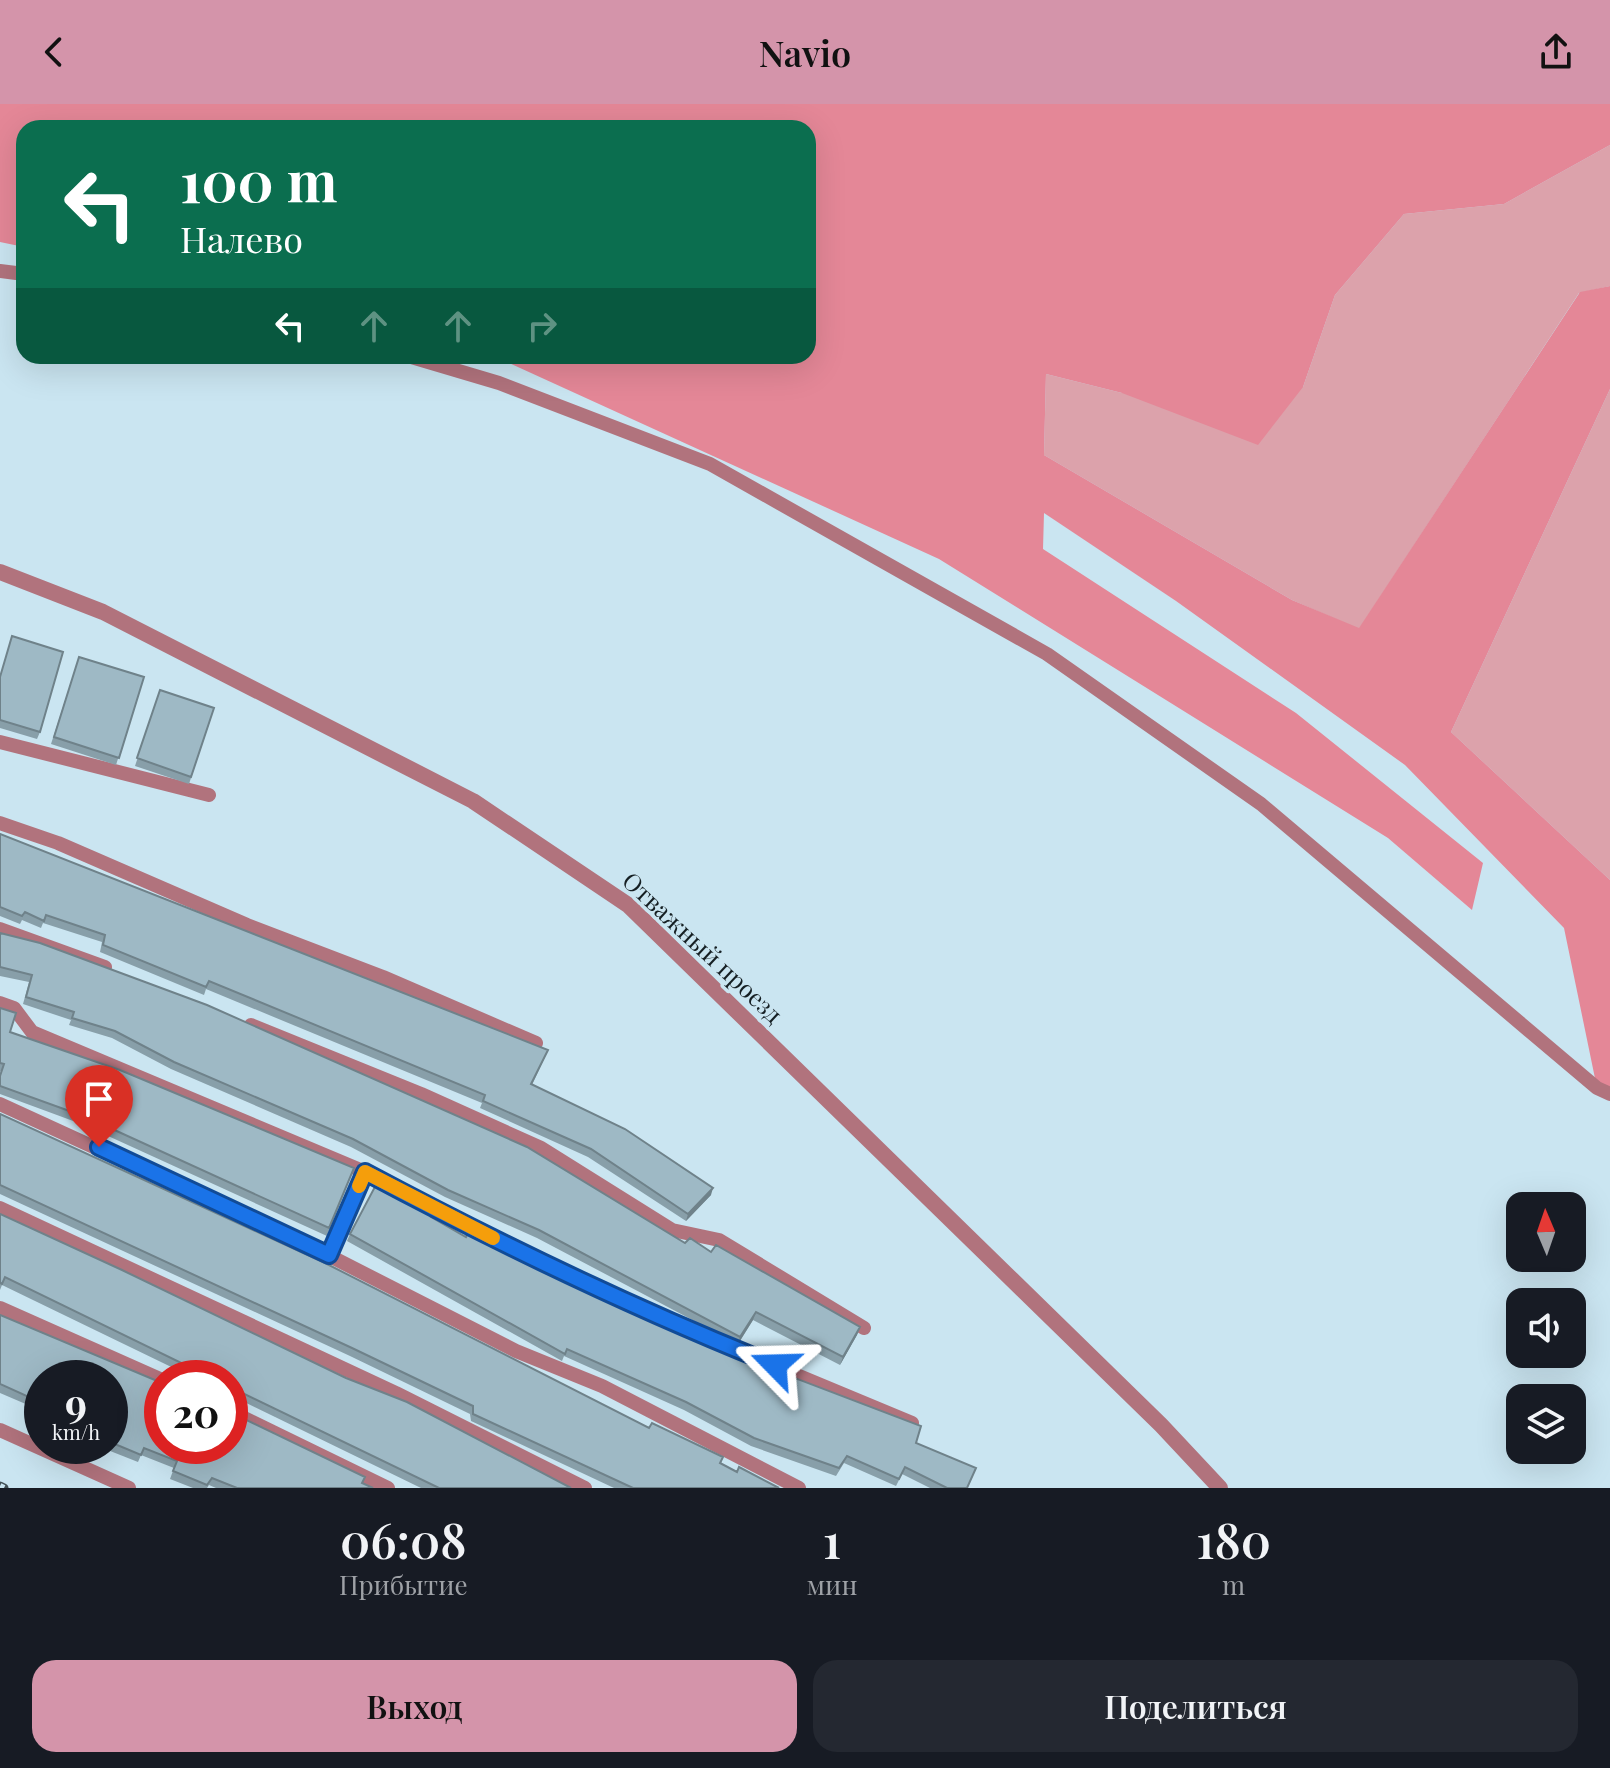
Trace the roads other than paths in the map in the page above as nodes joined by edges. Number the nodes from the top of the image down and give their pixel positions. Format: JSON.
{"nodes":[{"id":1,"x":435,"y":364,"type":"edge"},
{"id":2,"x":0,"y":572,"type":"edge"},
{"id":3,"x":0,"y":742,"type":"edge"},
{"id":4,"x":209,"y":795,"type":"dead end"},
{"id":5,"x":0,"y":823,"type":"edge"},
{"id":6,"x":0,"y":929,"type":"edge"},
{"id":7,"x":125,"y":975,"type":"edge"},
{"id":8,"x":0,"y":1003,"type":"edge"},
{"id":9,"x":239,"y":1020,"type":"edge"},
{"id":10,"x":536,"y":1043,"type":"edge"},
{"id":11,"x":1610,"y":1094,"type":"edge"},
{"id":12,"x":0,"y":1104,"type":"edge"},
{"id":13,"x":365,"y":1172,"type":"junction"},
{"id":14,"x":0,"y":1208,"type":"edge"},
{"id":15,"x":329,"y":1255,"type":"junction"},
{"id":16,"x":0,"y":1308,"type":"edge"},
{"id":17,"x":864,"y":1328,"type":"dead end"},
{"id":18,"x":144,"y":1372,"type":"edge"},
{"id":19,"x":248,"y":1420,"type":"edge"},
{"id":20,"x":912,"y":1423,"type":"edge"},
{"id":21,"x":0,"y":1430,"type":"edge"},
{"id":22,"x":129,"y":1488,"type":"edge"},
{"id":23,"x":388,"y":1488,"type":"edge"},
{"id":24,"x":585,"y":1488,"type":"edge"},
{"id":25,"x":799,"y":1488,"type":"edge"},
{"id":26,"x":1220,"y":1488,"type":"edge"}],
"edges":[{"from":1,"to":11,"type":"lane"},
{"from":2,"to":26,"type":"street","name":"Отважный проезд"},
{"from":3,"to":4,"type":"lane"},
{"from":5,"to":10,"type":"lane"},
{"from":6,"to":7,"type":"lane"},
{"from":8,"to":13,"type":"lane"},
{"from":9,"to":17,"type":"lane"},
{"from":12,"to":15,"type":"lane"},
{"from":13,"to":15,"type":"lane"},
{"from":13,"to":20,"type":"lane"},
{"from":14,"to":24,"type":"lane"},
{"from":15,"to":25,"type":"lane"},
{"from":16,"to":18,"type":"lane"},
{"from":19,"to":23,"type":"lane"},
{"from":21,"to":22,"type":"lane"}]}
